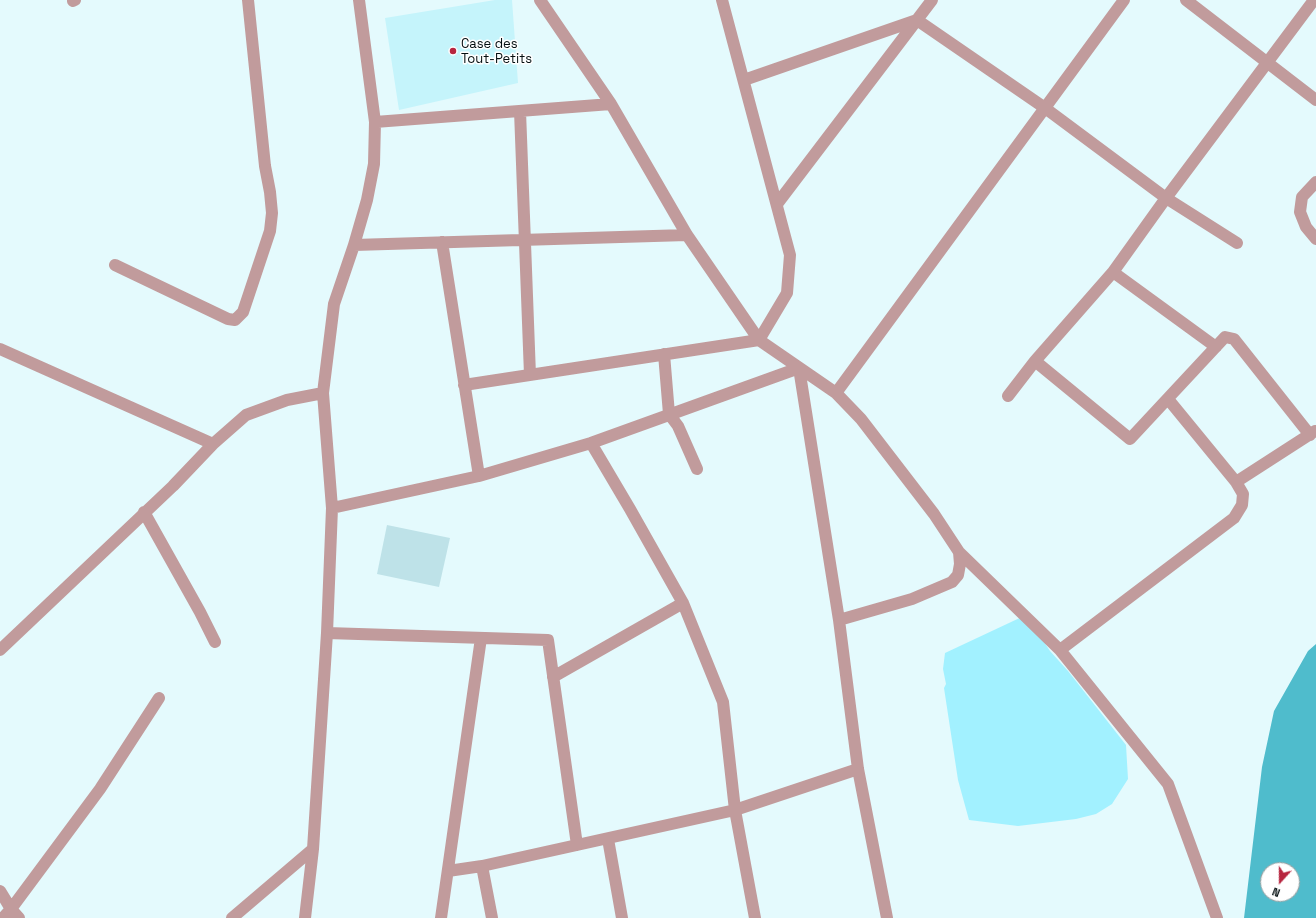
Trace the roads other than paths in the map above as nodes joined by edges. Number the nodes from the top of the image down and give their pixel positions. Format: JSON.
{"nodes":[{"id":1,"x":248,"y":0,"type":"edge"},
{"id":2,"x":359,"y":0,"type":"edge"},
{"id":3,"x":540,"y":0,"type":"edge"},
{"id":4,"x":722,"y":0,"type":"edge"},
{"id":5,"x":932,"y":0,"type":"edge"},
{"id":6,"x":1124,"y":0,"type":"edge"},
{"id":7,"x":1186,"y":0,"type":"edge"},
{"id":8,"x":1314,"y":0,"type":"edge"},
{"id":9,"x":917,"y":20,"type":"junction"},
{"id":10,"x":1268,"y":63,"type":"junction"},
{"id":11,"x":744,"y":80,"type":"junction"},
{"id":12,"x":1316,"y":100,"type":"edge"},
{"id":13,"x":611,"y":104,"type":"junction"},
{"id":14,"x":1045,"y":108,"type":"junction"},
{"id":15,"x":520,"y":111,"type":"junction"},
{"id":16,"x":375,"y":122,"type":"junction"},
{"id":17,"x":1316,"y":182,"type":"edge"},
{"id":18,"x":1166,"y":198,"type":"junction"},
{"id":19,"x":777,"y":204,"type":"junction"},
{"id":20,"x":687,"y":235,"type":"junction"},
{"id":21,"x":1316,"y":239,"type":"edge"},
{"id":22,"x":525,"y":240,"type":"junction"},
{"id":23,"x":442,"y":242,"type":"junction"},
{"id":24,"x":1237,"y":243,"type":"dead end"},
{"id":25,"x":354,"y":245,"type":"junction"},
{"id":26,"x":115,"y":265,"type":"dead end"},
{"id":27,"x":1113,"y":272,"type":"junction"},
{"id":28,"x":759,"y":340,"type":"junction"},
{"id":29,"x":1216,"y":348,"type":"junction"},
{"id":30,"x":0,"y":349,"type":"edge"},
{"id":31,"x":664,"y":354,"type":"junction"},
{"id":32,"x":1035,"y":361,"type":"junction"},
{"id":33,"x":799,"y":368,"type":"junction"},
{"id":34,"x":530,"y":375,"type":"junction"},
{"id":35,"x":464,"y":385,"type":"junction"},
{"id":36,"x":323,"y":393,"type":"junction"},
{"id":37,"x":836,"y":393,"type":"junction"},
{"id":38,"x":1008,"y":396,"type":"dead end"},
{"id":39,"x":1168,"y":399,"type":"junction"},
{"id":40,"x":670,"y":414,"type":"junction"},
{"id":41,"x":1313,"y":433,"type":"edge"},
{"id":42,"x":591,"y":443,"type":"junction"},
{"id":43,"x":213,"y":444,"type":"junction"},
{"id":44,"x":698,"y":469,"type":"dead end"},
{"id":45,"x":479,"y":476,"type":"junction"},
{"id":46,"x":1236,"y":482,"type":"junction"},
{"id":47,"x":332,"y":508,"type":"junction"},
{"id":48,"x":144,"y":512,"type":"junction"},
{"id":49,"x":959,"y":552,"type":"junction"},
{"id":50,"x":683,"y":603,"type":"junction"},
{"id":51,"x":839,"y":620,"type":"junction"},
{"id":52,"x":327,"y":632,"type":"junction"},
{"id":53,"x":481,"y":638,"type":"junction"},
{"id":54,"x":215,"y":642,"type":"dead end"},
{"id":55,"x":0,"y":650,"type":"edge"},
{"id":56,"x":1060,"y":650,"type":"junction"},
{"id":57,"x":553,"y":677,"type":"junction"},
{"id":58,"x":159,"y":698,"type":"dead end"},
{"id":59,"x":858,"y":769,"type":"junction"},
{"id":60,"x":736,"y":810,"type":"junction"},
{"id":61,"x":608,"y":839,"type":"junction"},
{"id":62,"x":577,"y":845,"type":"junction"},
{"id":63,"x":313,"y":849,"type":"junction"},
{"id":64,"x":482,"y":866,"type":"junction"},
{"id":65,"x":448,"y":871,"type":"junction"},
{"id":66,"x":0,"y":890,"type":"edge"},
{"id":67,"x":15,"y":913,"type":"edge"},
{"id":68,"x":3,"y":918,"type":"edge"},
{"id":69,"x":232,"y":918,"type":"edge"},
{"id":70,"x":305,"y":918,"type":"edge"},
{"id":71,"x":441,"y":918,"type":"edge"},
{"id":72,"x":492,"y":918,"type":"edge"},
{"id":73,"x":622,"y":918,"type":"edge"},
{"id":74,"x":755,"y":918,"type":"edge"},
{"id":75,"x":887,"y":918,"type":"edge"},
{"id":76,"x":1217,"y":918,"type":"edge"}],
"edges":[{"from":1,"to":26,"type":"street"},
{"from":2,"to":16,"type":"street"},
{"from":3,"to":13,"type":"street"},
{"from":4,"to":11,"type":"street"},
{"from":5,"to":9,"type":"street"},
{"from":6,"to":14,"type":"street"},
{"from":7,"to":10,"type":"street"},
{"from":8,"to":10,"type":"street"},
{"from":9,"to":11,"type":"street"},
{"from":9,"to":14,"type":"street"},
{"from":9,"to":19,"type":"street"},
{"from":10,"to":12,"type":"street"},
{"from":10,"to":18,"type":"street"},
{"from":11,"to":19,"type":"street"},
{"from":13,"to":15,"type":"street"},
{"from":13,"to":20,"type":"street"},
{"from":14,"to":18,"type":"street"},
{"from":14,"to":37,"type":"street"},
{"from":15,"to":16,"type":"street"},
{"from":15,"to":22,"type":"street"},
{"from":16,"to":25,"type":"street"},
{"from":17,"to":21,"type":"street"},
{"from":18,"to":24,"type":"street"},
{"from":18,"to":27,"type":"street"},
{"from":19,"to":28,"type":"street"},
{"from":20,"to":22,"type":"street"},
{"from":20,"to":28,"type":"street"},
{"from":22,"to":23,"type":"street"},
{"from":22,"to":34,"type":"street"},
{"from":23,"to":25,"type":"street"},
{"from":23,"to":35,"type":"street"},
{"from":25,"to":36,"type":"street"},
{"from":27,"to":29,"type":"street"},
{"from":27,"to":32,"type":"street"},
{"from":28,"to":31,"type":"street"},
{"from":28,"to":33,"type":"street"},
{"from":29,"to":39,"type":"street"},
{"from":29,"to":41,"type":"street"},
{"from":30,"to":43,"type":"street"},
{"from":31,"to":34,"type":"street"},
{"from":31,"to":40,"type":"street"},
{"from":32,"to":38,"type":"street"},
{"from":32,"to":39,"type":"street"},
{"from":33,"to":37,"type":"street"},
{"from":33,"to":40,"type":"street"},
{"from":33,"to":51,"type":"street"},
{"from":34,"to":35,"type":"street"},
{"from":35,"to":45,"type":"street"},
{"from":36,"to":43,"type":"street"},
{"from":36,"to":47,"type":"street"},
{"from":37,"to":49,"type":"street"},
{"from":39,"to":46,"type":"street"},
{"from":40,"to":42,"type":"street"},
{"from":40,"to":44,"type":"street"},
{"from":41,"to":46,"type":"street"},
{"from":42,"to":45,"type":"street"},
{"from":42,"to":50,"type":"street"},
{"from":43,"to":48,"type":"street"},
{"from":45,"to":47,"type":"street"},
{"from":46,"to":56,"type":"street"},
{"from":47,"to":52,"type":"street"},
{"from":48,"to":54,"type":"street"},
{"from":48,"to":55,"type":"street"},
{"from":49,"to":51,"type":"street"},
{"from":49,"to":56,"type":"street"},
{"from":50,"to":57,"type":"street"},
{"from":50,"to":60,"type":"street"},
{"from":51,"to":59,"type":"street"},
{"from":52,"to":53,"type":"street"},
{"from":52,"to":63,"type":"street"},
{"from":53,"to":57,"type":"street"},
{"from":53,"to":65,"type":"street"},
{"from":56,"to":76,"type":"street"},
{"from":57,"to":62,"type":"street"},
{"from":58,"to":67,"type":"street"},
{"from":59,"to":60,"type":"street"},
{"from":59,"to":75,"type":"street"},
{"from":60,"to":61,"type":"street"},
{"from":60,"to":74,"type":"street"},
{"from":61,"to":62,"type":"street"},
{"from":61,"to":73,"type":"street"},
{"from":62,"to":64,"type":"street"},
{"from":63,"to":69,"type":"street"},
{"from":63,"to":70,"type":"street"},
{"from":64,"to":65,"type":"street"},
{"from":64,"to":72,"type":"street"},
{"from":65,"to":71,"type":"street"},
{"from":66,"to":67,"type":"street"},
{"from":67,"to":68,"type":"street"}]}
